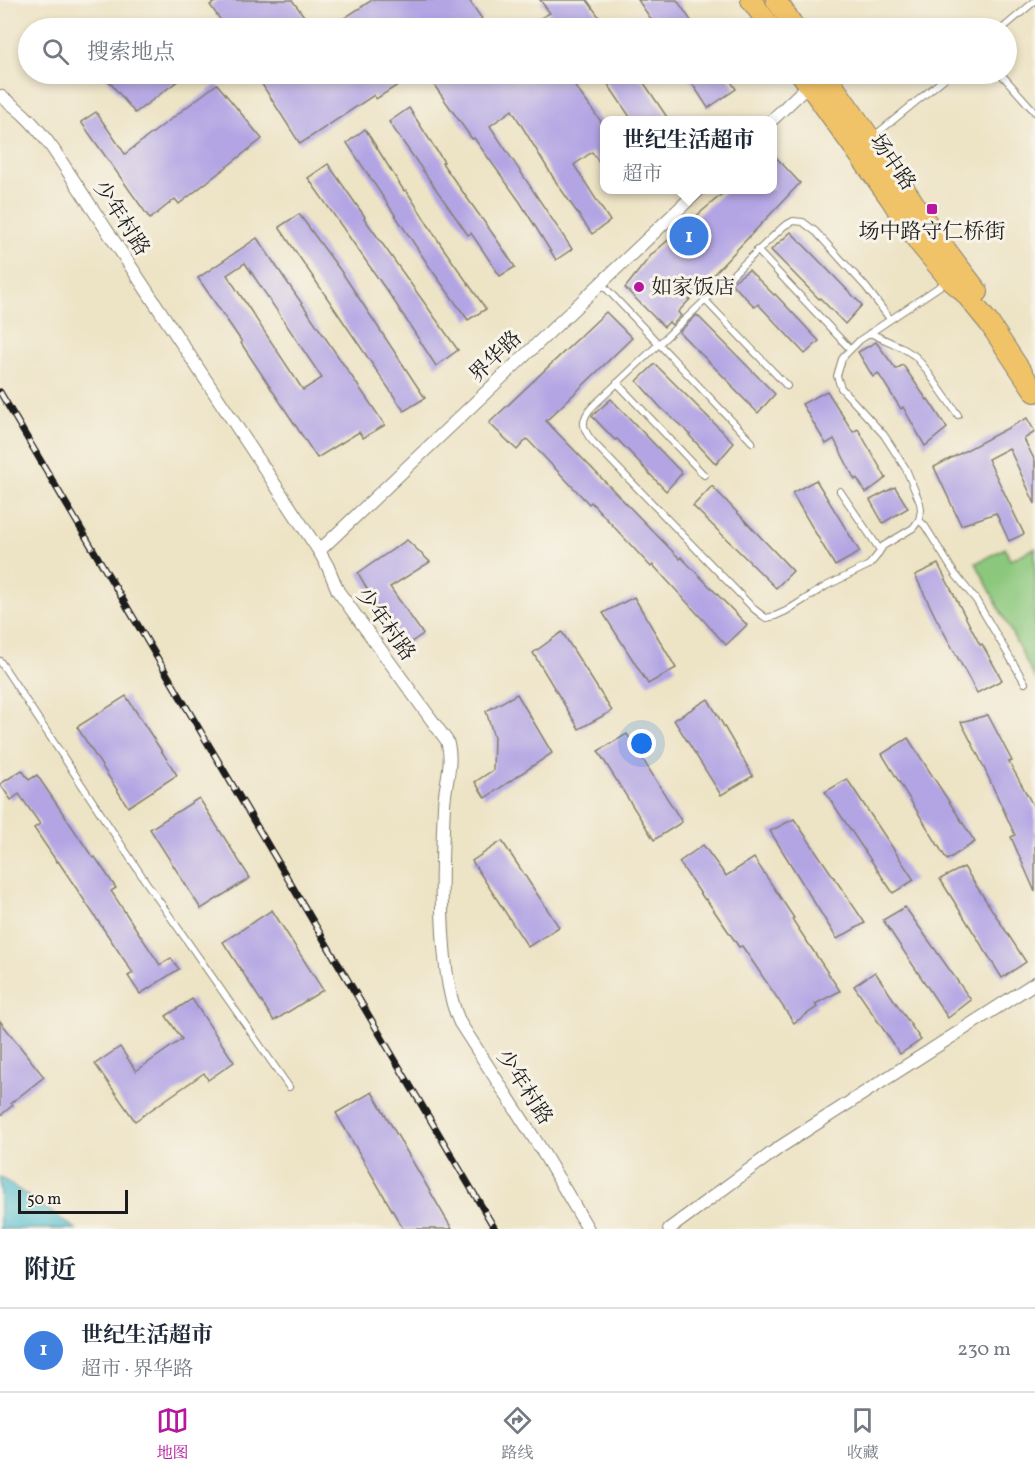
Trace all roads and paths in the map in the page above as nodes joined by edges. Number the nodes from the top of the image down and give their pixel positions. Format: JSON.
{"nodes":[{"id":1,"x":751,"y":0,"type":"edge"},
{"id":2,"x":776,"y":0,"type":"edge"},
{"id":3,"x":1035,"y":1,"type":"edge"},
{"id":4,"x":764,"y":18,"type":"edge"},
{"id":5,"x":788,"y":18,"type":"edge"},
{"id":6,"x":1015,"y":18,"type":"edge"},
{"id":7,"x":806,"y":84,"type":"edge"},
{"id":8,"x":819,"y":84,"type":"edge"},
{"id":9,"x":821,"y":84,"type":"edge"},
{"id":10,"x":938,"y":84,"type":"edge"},
{"id":11,"x":1010,"y":84,"type":"edge"},
{"id":12,"x":0,"y":96,"type":"edge"},
{"id":13,"x":1035,"y":112,"type":"edge"},
{"id":14,"x":775,"y":116,"type":"edge"},
{"id":15,"x":871,"y":139,"type":"junction"},
{"id":16,"x":694,"y":194,"type":"edge"},
{"id":17,"x":757,"y":250,"type":"junction"},
{"id":18,"x":955,"y":275,"type":"junction"},
{"id":19,"x":601,"y":283,"type":"junction"},
{"id":20,"x":705,"y":300,"type":"junction"},
{"id":21,"x":890,"y":319,"type":"junction"},
{"id":22,"x":870,"y":333,"type":"junction"},
{"id":23,"x":658,"y":344,"type":"junction"},
{"id":24,"x":850,"y":349,"type":"junction"},
{"id":25,"x":1035,"y":373,"type":"edge"},
{"id":26,"x":617,"y":383,"type":"junction"},
{"id":27,"x":787,"y":386,"type":"dead end"},
{"id":28,"x":1035,"y":392,"type":"edge"},
{"id":29,"x":958,"y":416,"type":"dead end"},
{"id":30,"x":752,"y":442,"type":"dead end"},
{"id":31,"x":704,"y":475,"type":"dead end"},
{"id":32,"x":840,"y":491,"type":"dead end"},
{"id":33,"x":919,"y":520,"type":"junction"},
{"id":34,"x":880,"y":549,"type":"junction"},
{"id":35,"x":319,"y":551,"type":"junction"},
{"id":36,"x":0,"y":661,"type":"edge"},
{"id":37,"x":1024,"y":683,"type":"dead end"},
{"id":38,"x":1035,"y":982,"type":"edge"},
{"id":39,"x":289,"y":1087,"type":"dead end"},
{"id":40,"x":588,"y":1229,"type":"edge"},
{"id":41,"x":669,"y":1229,"type":"edge"}],
"edges":[{"from":1,"to":4,"type":"main road"},
{"from":2,"to":5,"type":"main road"},
{"from":3,"to":6,"type":"lane"},
{"from":7,"to":14,"type":"street"},
{"from":8,"to":18,"type":"main road","name":"场中路"},
{"from":9,"to":15,"type":"main road","name":"场中路"},
{"from":10,"to":15,"type":"lane"},
{"from":11,"to":13,"type":"lane"},
{"from":12,"to":35,"type":"street","name":"少年村路"},
{"from":15,"to":18,"type":"main road","name":"场中路"},
{"from":16,"to":19,"type":"street","name":"界华路"},
{"from":17,"to":20,"type":"lane"},
{"from":17,"to":21,"type":"lane"},
{"from":17,"to":24,"type":"lane"},
{"from":18,"to":21,"type":"lane"},
{"from":18,"to":25,"type":"main road","name":"场中路"},
{"from":18,"to":28,"type":"main road","name":"场中路"},
{"from":19,"to":23,"type":"lane"},
{"from":19,"to":35,"type":"street","name":"界华路"},
{"from":20,"to":23,"type":"lane"},
{"from":20,"to":27,"type":"lane"},
{"from":21,"to":22,"type":"lane"},
{"from":22,"to":24,"type":"lane"},
{"from":22,"to":29,"type":"lane"},
{"from":23,"to":26,"type":"lane"},
{"from":23,"to":30,"type":"lane"},
{"from":24,"to":33,"type":"lane"},
{"from":26,"to":31,"type":"lane"},
{"from":26,"to":34,"type":"lane"},
{"from":32,"to":34,"type":"lane"},
{"from":33,"to":34,"type":"lane"},
{"from":33,"to":37,"type":"lane"},
{"from":35,"to":40,"type":"street","name":"少年村路"},
{"from":36,"to":39,"type":"lane"},
{"from":38,"to":41,"type":"street"}]}
